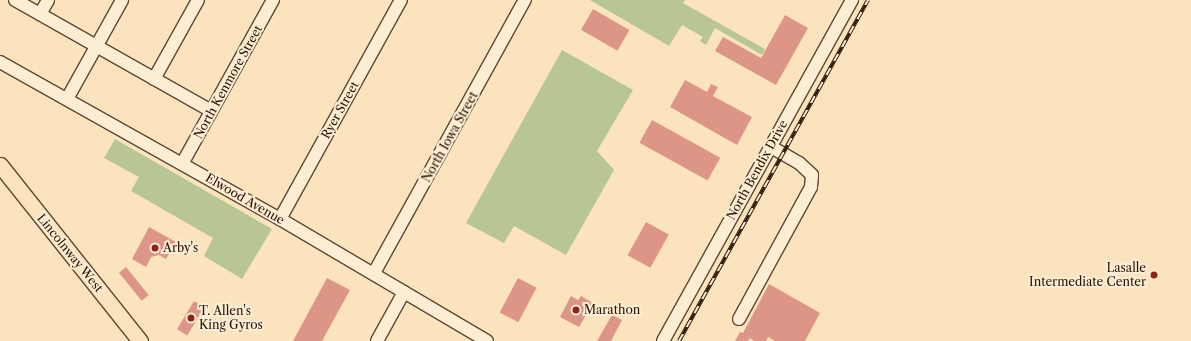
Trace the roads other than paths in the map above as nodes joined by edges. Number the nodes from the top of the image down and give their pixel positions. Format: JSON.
{"nodes":[{"id":1,"x":15,"y":0,"type":"edge"},
{"id":2,"x":48,"y":0,"type":"edge"},
{"id":3,"x":122,"y":0,"type":"edge"},
{"id":4,"x":198,"y":0,"type":"edge"},
{"id":5,"x":273,"y":0,"type":"edge"},
{"id":6,"x":401,"y":0,"type":"edge"},
{"id":7,"x":525,"y":0,"type":"edge"},
{"id":8,"x":852,"y":0,"type":"edge"},
{"id":9,"x":40,"y":14,"type":"junction"},
{"id":10,"x":96,"y":46,"type":"junction"},
{"id":11,"x":0,"y":62,"type":"edge"},
{"id":12,"x":154,"y":79,"type":"junction"},
{"id":13,"x":67,"y":99,"type":"junction"},
{"id":14,"x":212,"y":111,"type":"junction"},
{"id":15,"x":770,"y":147,"type":"junction"},
{"id":16,"x":0,"y":164,"type":"edge"},
{"id":17,"x":182,"y":164,"type":"junction"},
{"id":18,"x":280,"y":219,"type":"junction"},
{"id":19,"x":374,"y":274,"type":"junction"},
{"id":20,"x":404,"y":292,"type":"junction"},
{"id":21,"x":739,"y":319,"type":"dead end"},
{"id":22,"x":140,"y":341,"type":"edge"},
{"id":23,"x":377,"y":341,"type":"edge"},
{"id":24,"x":487,"y":341,"type":"edge"},
{"id":25,"x":663,"y":341,"type":"edge"}],
"edges":[{"from":1,"to":9,"type":"street"},
{"from":2,"to":9,"type":"street"},
{"from":3,"to":10,"type":"street"},
{"from":4,"to":12,"type":"street"},
{"from":5,"to":14,"type":"street","name":"North Kenmore Street"},
{"from":6,"to":18,"type":"street","name":"Ryer Street"},
{"from":7,"to":19,"type":"street","name":"North Iowa Street"},
{"from":8,"to":15,"type":"street","name":"North Bendix Drive"},
{"from":9,"to":10,"type":"street"},
{"from":10,"to":12,"type":"street"},
{"from":10,"to":13,"type":"street"},
{"from":11,"to":13,"type":"street","name":"Elwood Avenue"},
{"from":12,"to":14,"type":"street"},
{"from":13,"to":17,"type":"street","name":"Elwood Avenue"},
{"from":14,"to":17,"type":"street","name":"North Kenmore Street"},
{"from":15,"to":21,"type":"street"},
{"from":15,"to":25,"type":"street","name":"North Bendix Drive"},
{"from":16,"to":22,"type":"main road","name":"Lincolnway West"},
{"from":17,"to":18,"type":"street","name":"Elwood Avenue"},
{"from":18,"to":19,"type":"street","name":"Elwood Avenue"},
{"from":19,"to":20,"type":"street","name":"Elwood Avenue"},
{"from":20,"to":23,"type":"street"},
{"from":20,"to":24,"type":"street","name":"Elwood Avenue"}]}
